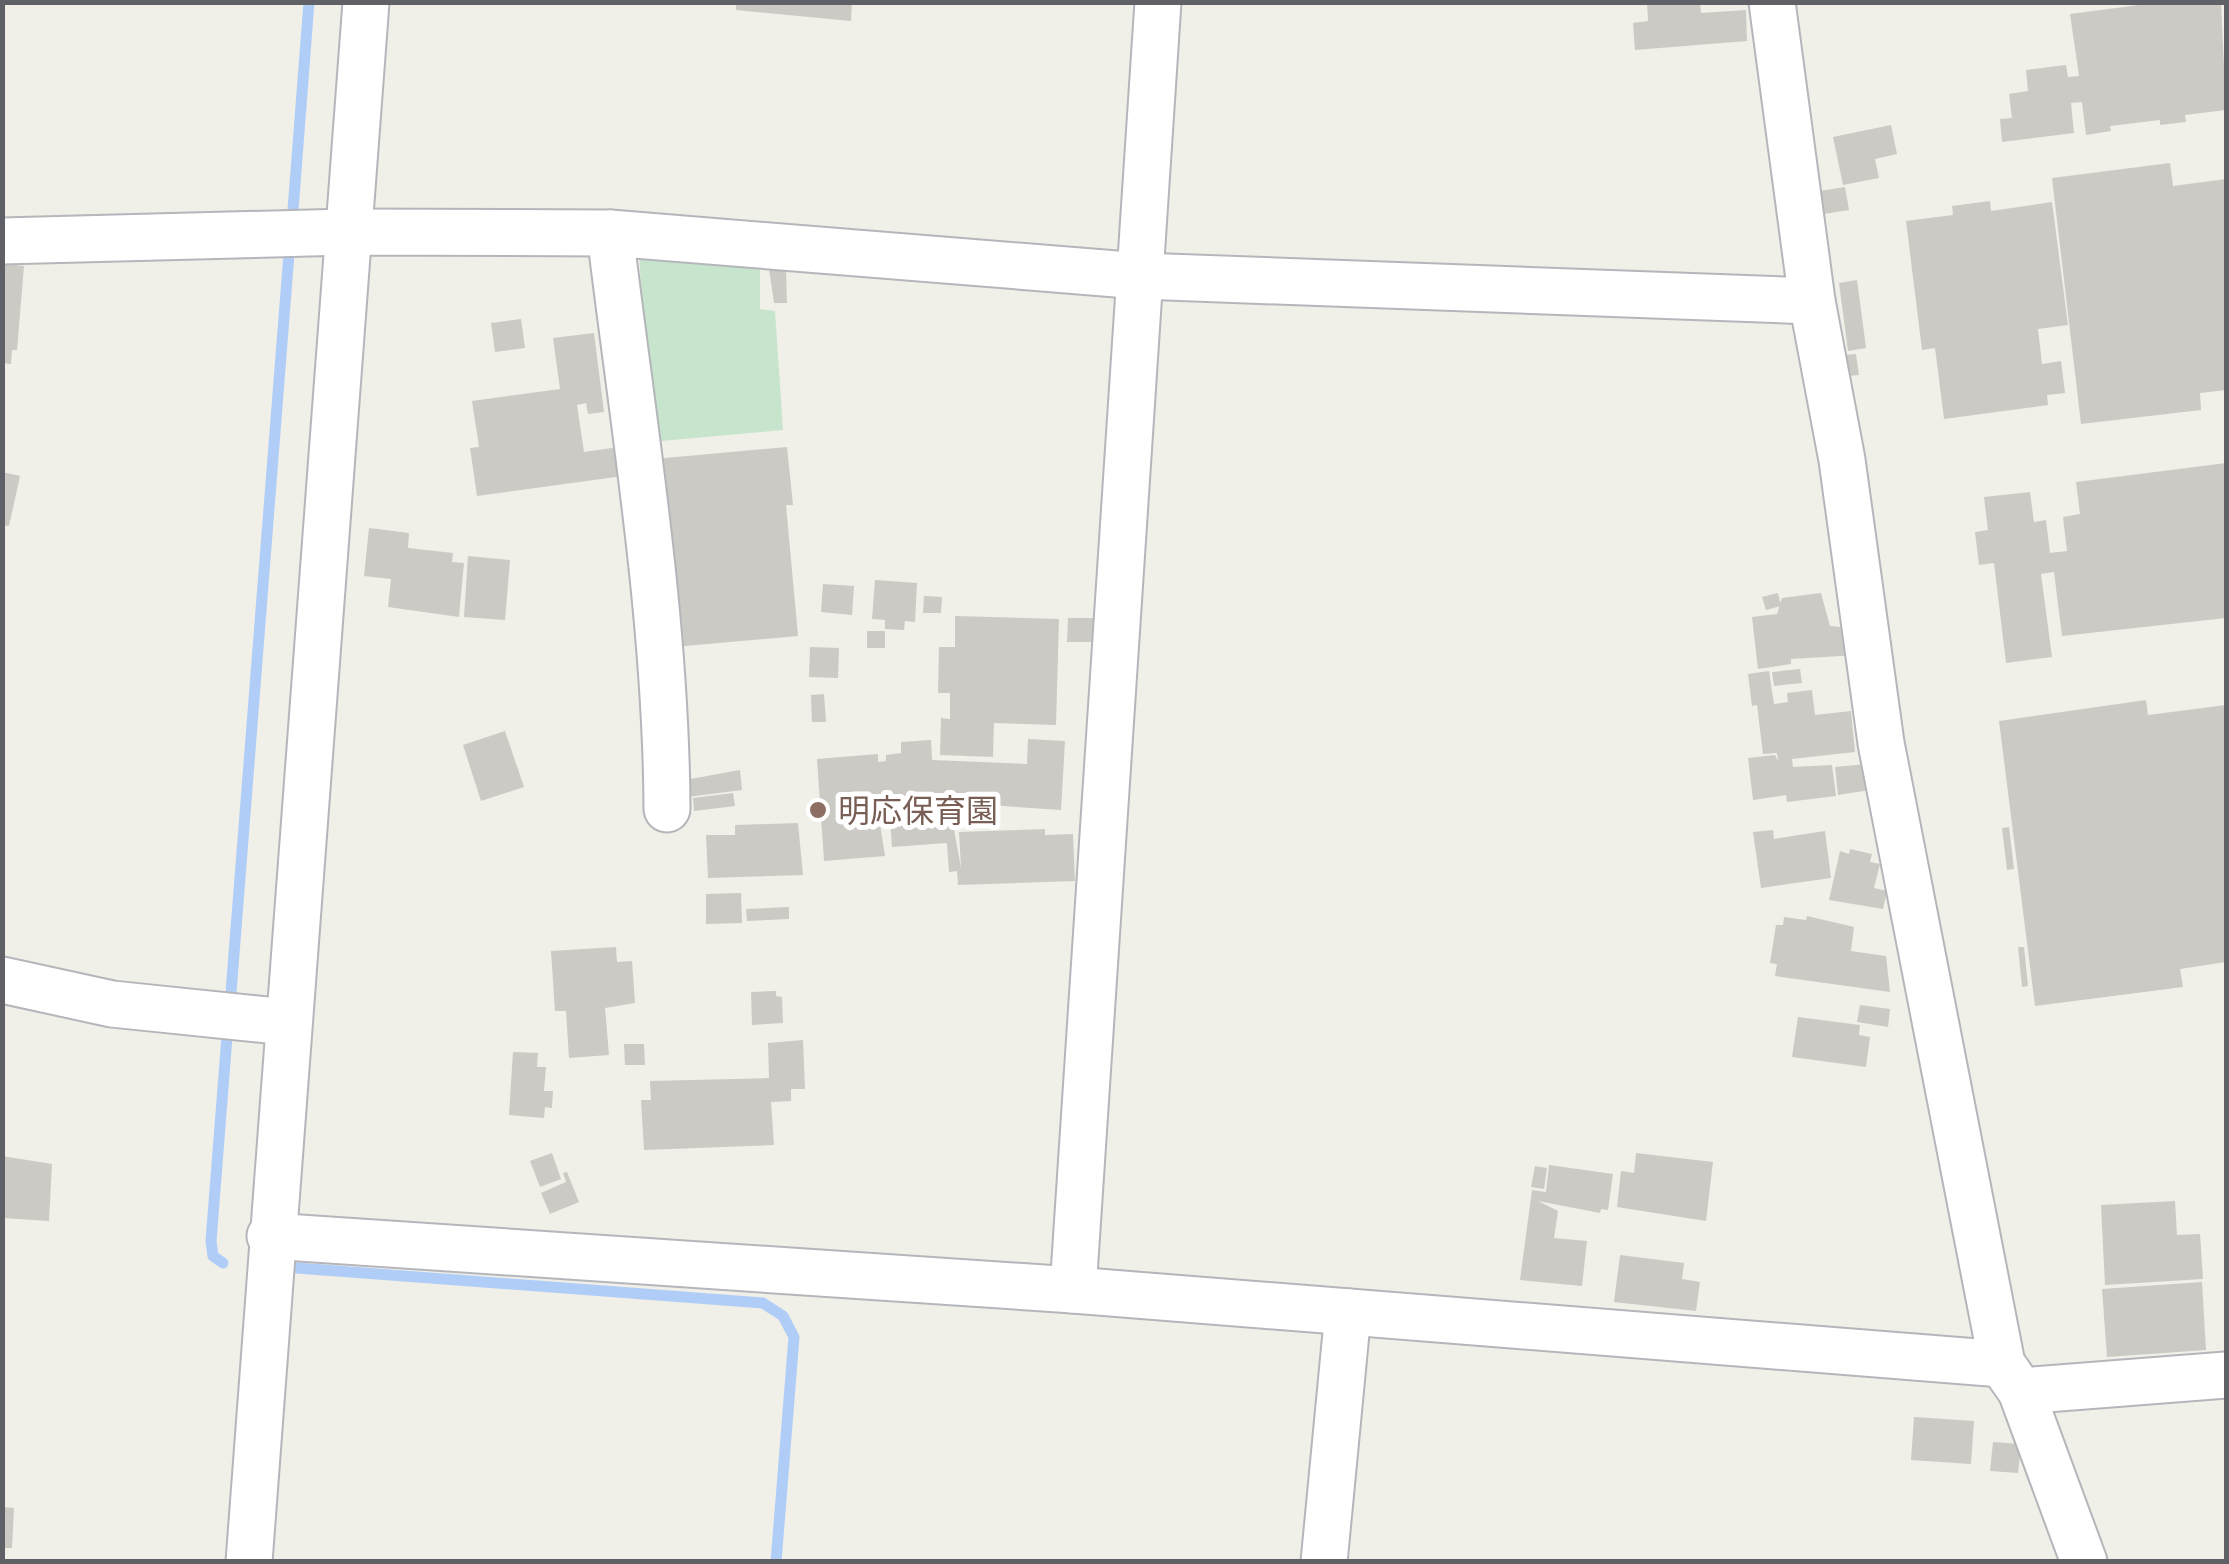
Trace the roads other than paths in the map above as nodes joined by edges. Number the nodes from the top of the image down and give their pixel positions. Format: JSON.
{"nodes":[{"id":1,"x":366,"y":2,"type":"edge"},
{"id":2,"x":1158,"y":2,"type":"edge"},
{"id":3,"x":1772,"y":2,"type":"edge"},
{"id":4,"x":347,"y":232,"type":"junction"},
{"id":5,"x":610,"y":233,"type":"junction"},
{"id":6,"x":2,"y":241,"type":"edge"},
{"id":7,"x":1141,"y":276,"type":"junction"},
{"id":8,"x":1812,"y":302,"type":"junction"},
{"id":9,"x":667,"y":809,"type":"dead end"},
{"id":10,"x":2,"y":980,"type":"edge"},
{"id":11,"x":287,"y":1022,"type":"junction"},
{"id":12,"x":270,"y":1236,"type":"junction"},
{"id":13,"x":1073,"y":1290,"type":"junction"},
{"id":14,"x":1348,"y":1312,"type":"junction"},
{"id":15,"x":2226,"y":1375,"type":"edge"},
{"id":16,"x":2011,"y":1378,"type":"junction"},
{"id":17,"x":249,"y":1562,"type":"edge"},
{"id":18,"x":1324,"y":1562,"type":"edge"},
{"id":19,"x":2084,"y":1562,"type":"edge"}],
"edges":[{"from":1,"to":4,"type":"street"},
{"from":2,"to":7,"type":"street"},
{"from":3,"to":8,"type":"street"},
{"from":4,"to":5,"type":"street"},
{"from":4,"to":6,"type":"street"},
{"from":4,"to":11,"type":"street"},
{"from":5,"to":7,"type":"street"},
{"from":5,"to":9,"type":"street"},
{"from":7,"to":8,"type":"street"},
{"from":7,"to":13,"type":"street"},
{"from":8,"to":16,"type":"street"},
{"from":10,"to":11,"type":"street"},
{"from":11,"to":12,"type":"street"},
{"from":12,"to":13,"type":"street"},
{"from":12,"to":17,"type":"street"},
{"from":13,"to":14,"type":"street"},
{"from":14,"to":16,"type":"street"},
{"from":14,"to":18,"type":"street"},
{"from":15,"to":16,"type":"street"},
{"from":16,"to":19,"type":"street"}]}
